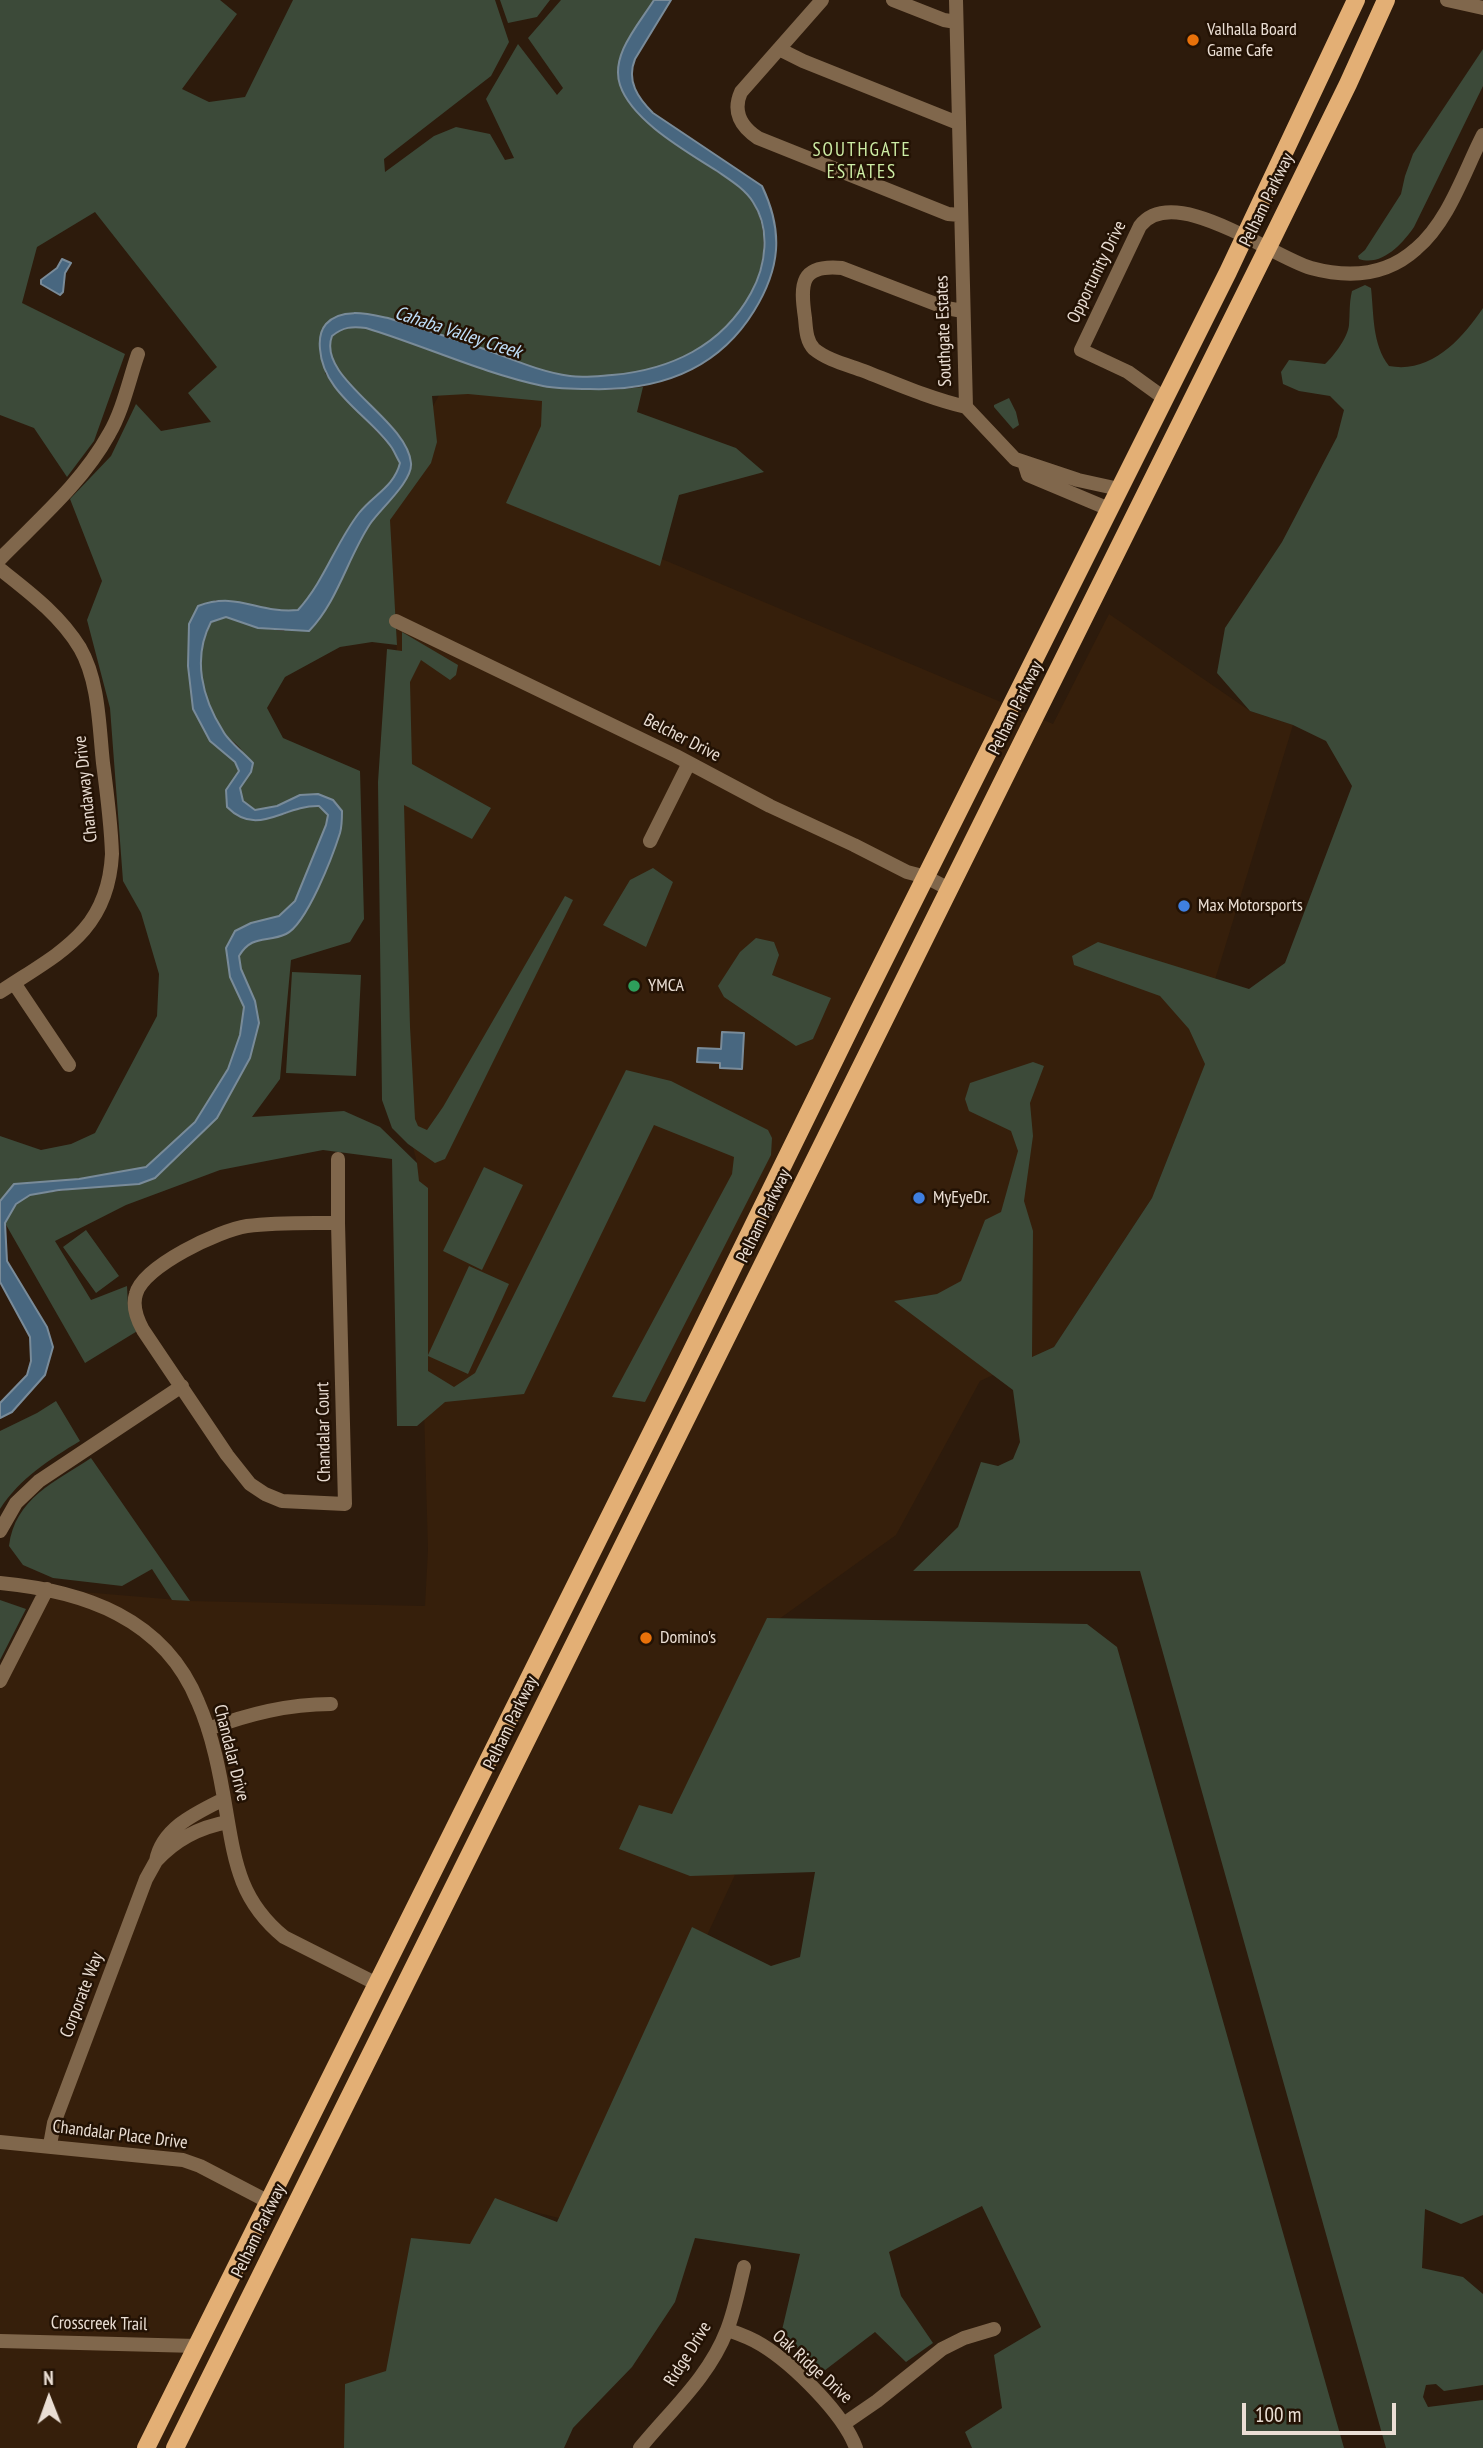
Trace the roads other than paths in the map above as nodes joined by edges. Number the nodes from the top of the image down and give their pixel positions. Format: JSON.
{"nodes":[{"id":1,"x":822,"y":0,"type":"edge"},
{"id":2,"x":893,"y":0,"type":"edge"},
{"id":3,"x":956,"y":0,"type":"edge"},
{"id":4,"x":1356,"y":0,"type":"edge"},
{"id":5,"x":1386,"y":0,"type":"edge"},
{"id":6,"x":1447,"y":0,"type":"edge"},
{"id":7,"x":1483,"y":8,"type":"edge"},
{"id":8,"x":956,"y":22,"type":"junction"},
{"id":9,"x":779,"y":49,"type":"junction"},
{"id":10,"x":958,"y":123,"type":"junction"},
{"id":11,"x":1483,"y":135,"type":"edge"},
{"id":12,"x":960,"y":215,"type":"junction"},
{"id":13,"x":1245,"y":236,"type":"junction"},
{"id":14,"x":1267,"y":248,"type":"junction"},
{"id":15,"x":963,"y":311,"type":"junction"},
{"id":16,"x":138,"y":354,"type":"dead end"},
{"id":17,"x":1164,"y":398,"type":"junction"},
{"id":18,"x":966,"y":407,"type":"junction"},
{"id":19,"x":1024,"y":462,"type":"junction"},
{"id":20,"x":1119,"y":489,"type":"junction"},
{"id":21,"x":1141,"y":500,"type":"junction"},
{"id":22,"x":1109,"y":509,"type":"junction"},
{"id":23,"x":0,"y":559,"type":"edge"},
{"id":24,"x":0,"y":569,"type":"edge"},
{"id":25,"x":396,"y":621,"type":"dead end"},
{"id":26,"x":997,"y":734,"type":"junction"},
{"id":27,"x":1020,"y":747,"type":"junction"},
{"id":28,"x":689,"y":763,"type":"junction"},
{"id":29,"x":964,"y":802,"type":"junction"},
{"id":30,"x":987,"y":814,"type":"junction"},
{"id":31,"x":650,"y":841,"type":"dead end"},
{"id":32,"x":926,"y":877,"type":"junction"},
{"id":33,"x":949,"y":889,"type":"junction"},
{"id":34,"x":901,"y":929,"type":"junction"},
{"id":35,"x":923,"y":942,"type":"junction"},
{"id":36,"x":14,"y":983,"type":"junction"},
{"id":37,"x":0,"y":992,"type":"edge"},
{"id":38,"x":69,"y":1065,"type":"dead end"},
{"id":39,"x":800,"y":1130,"type":"junction"},
{"id":40,"x":828,"y":1135,"type":"junction"},
{"id":41,"x":338,"y":1159,"type":"dead end"},
{"id":42,"x":338,"y":1223,"type":"junction"},
{"id":43,"x":182,"y":1386,"type":"junction"},
{"id":44,"x":653,"y":1428,"type":"junction"},
{"id":45,"x":677,"y":1438,"type":"junction"},
{"id":46,"x":0,"y":1531,"type":"edge"},
{"id":47,"x":585,"y":1564,"type":"junction"},
{"id":48,"x":608,"y":1576,"type":"junction"},
{"id":49,"x":0,"y":1583,"type":"edge"},
{"id":50,"x":47,"y":1589,"type":"junction"},
{"id":51,"x":0,"y":1681,"type":"edge"},
{"id":52,"x":522,"y":1691,"type":"junction"},
{"id":53,"x":546,"y":1702,"type":"junction"},
{"id":54,"x":331,"y":1704,"type":"dead end"},
{"id":55,"x":208,"y":1729,"type":"junction"},
{"id":56,"x":224,"y":1799,"type":"junction"},
{"id":57,"x":228,"y":1822,"type":"junction"},
{"id":58,"x":156,"y":1861,"type":"junction"},
{"id":59,"x":406,"y":1926,"type":"junction"},
{"id":60,"x":430,"y":1936,"type":"junction"},
{"id":61,"x":377,"y":1984,"type":"junction"},
{"id":62,"x":400,"y":1995,"type":"junction"},
{"id":63,"x":0,"y":2142,"type":"edge"},
{"id":64,"x":50,"y":2145,"type":"junction"},
{"id":65,"x":269,"y":2202,"type":"junction"},
{"id":66,"x":260,"y":2219,"type":"junction"},
{"id":67,"x":282,"y":2232,"type":"junction"},
{"id":68,"x":744,"y":2267,"type":"dead end"},
{"id":69,"x":993,"y":2329,"type":"dead end"},
{"id":70,"x":727,"y":2330,"type":"junction"},
{"id":71,"x":0,"y":2341,"type":"edge"},
{"id":72,"x":197,"y":2346,"type":"junction"},
{"id":73,"x":223,"y":2352,"type":"junction"},
{"id":74,"x":845,"y":2423,"type":"junction"},
{"id":75,"x":146,"y":2448,"type":"edge"},
{"id":76,"x":175,"y":2448,"type":"edge"},
{"id":77,"x":640,"y":2448,"type":"edge"},
{"id":78,"x":856,"y":2448,"type":"edge"}],
"edges":[{"from":1,"to":9,"type":"street"},
{"from":2,"to":8,"type":"street"},
{"from":3,"to":8,"type":"street","name":"Southgate Estates"},
{"from":4,"to":13,"type":"main road","name":"Pelham Parkway"},
{"from":5,"to":14,"type":"main road","name":"Pelham Parkway"},
{"from":6,"to":7,"type":"street"},
{"from":8,"to":10,"type":"street","name":"Southgate Estates"},
{"from":9,"to":10,"type":"street"},
{"from":9,"to":12,"type":"street"},
{"from":10,"to":12,"type":"street","name":"Southgate Estates"},
{"from":11,"to":14,"type":"street"},
{"from":12,"to":15,"type":"street","name":"Southgate Estates"},
{"from":13,"to":14,"type":"street"},
{"from":13,"to":17,"type":"main road","name":"Pelham Parkway"},
{"from":13,"to":17,"type":"street","name":"Opportunity Drive"},
{"from":14,"to":21,"type":"main road","name":"Pelham Parkway"},
{"from":15,"to":18,"type":"street","name":"Southgate Estates"},
{"from":15,"to":18,"type":"street"},
{"from":16,"to":23,"type":"street"},
{"from":17,"to":20,"type":"main road","name":"Pelham Parkway"},
{"from":18,"to":19,"type":"street","name":"Southgate Estates"},
{"from":19,"to":20,"type":"street","name":"Southgate Estates"},
{"from":19,"to":22,"type":"street","name":"Southgate Estates"},
{"from":20,"to":21,"type":"main road"},
{"from":20,"to":22,"type":"main road","name":"Pelham Parkway"},
{"from":21,"to":27,"type":"main road","name":"Pelham Parkway"},
{"from":22,"to":26,"type":"main road","name":"Pelham Parkway"},
{"from":24,"to":36,"type":"street","name":"Chandaway Drive"},
{"from":25,"to":28,"type":"street","name":"Belcher Drive"},
{"from":26,"to":27,"type":"main road"},
{"from":26,"to":29,"type":"main road","name":"Pelham Parkway"},
{"from":27,"to":30,"type":"main road","name":"Pelham Parkway"},
{"from":28,"to":31,"type":"street"},
{"from":28,"to":32,"type":"street","name":"Belcher Drive"},
{"from":29,"to":30,"type":"main road"},
{"from":29,"to":32,"type":"main road","name":"Pelham Parkway"},
{"from":30,"to":33,"type":"main road","name":"Pelham Parkway"},
{"from":32,"to":33,"type":"street","name":"Belcher Drive"},
{"from":32,"to":34,"type":"main road","name":"Pelham Parkway"},
{"from":33,"to":35,"type":"main road","name":"Pelham Parkway"},
{"from":34,"to":35,"type":"main road"},
{"from":34,"to":39,"type":"main road","name":"Pelham Parkway"},
{"from":35,"to":40,"type":"main road","name":"Pelham Parkway"},
{"from":36,"to":37,"type":"street","name":"Chandaway Drive"},
{"from":36,"to":38,"type":"street"},
{"from":39,"to":40,"type":"main road"},
{"from":39,"to":44,"type":"main road","name":"Pelham Parkway"},
{"from":40,"to":45,"type":"main road","name":"Pelham Parkway"},
{"from":41,"to":42,"type":"street","name":"Chandalar Court"},
{"from":42,"to":43,"type":"street","name":"Chandalar Court"},
{"from":42,"to":43,"type":"street","name":"Chandalar Court"},
{"from":43,"to":46,"type":"street"},
{"from":44,"to":45,"type":"main road"},
{"from":44,"to":47,"type":"main road","name":"Pelham Parkway"},
{"from":45,"to":48,"type":"main road","name":"Pelham Parkway"},
{"from":47,"to":48,"type":"main road"},
{"from":47,"to":52,"type":"main road","name":"Pelham Parkway"},
{"from":48,"to":53,"type":"main road","name":"Pelham Parkway"},
{"from":49,"to":50,"type":"street","name":"Chandalar Drive"},
{"from":50,"to":51,"type":"street"},
{"from":50,"to":55,"type":"street","name":"Chandalar Drive"},
{"from":52,"to":53,"type":"main road"},
{"from":52,"to":59,"type":"main road","name":"Pelham Parkway"},
{"from":53,"to":60,"type":"main road","name":"Pelham Parkway"},
{"from":54,"to":55,"type":"street"},
{"from":55,"to":56,"type":"street","name":"Chandalar Drive"},
{"from":56,"to":57,"type":"street","name":"Chandalar Drive"},
{"from":56,"to":58,"type":"street","name":"Corporate Way"},
{"from":57,"to":58,"type":"street","name":"Corporate Way"},
{"from":57,"to":61,"type":"street","name":"Chandalar Drive"},
{"from":58,"to":64,"type":"street","name":"Corporate Way"},
{"from":59,"to":60,"type":"main road"},
{"from":59,"to":61,"type":"main road","name":"Pelham Parkway"},
{"from":60,"to":62,"type":"main road","name":"Pelham Parkway"},
{"from":61,"to":62,"type":"main road"},
{"from":61,"to":65,"type":"main road","name":"Pelham Parkway"},
{"from":62,"to":67,"type":"main road","name":"Pelham Parkway"},
{"from":63,"to":64,"type":"street","name":"Chandalar Place Drive"},
{"from":64,"to":65,"type":"street","name":"Chandalar Place Drive"},
{"from":65,"to":66,"type":"main road","name":"Pelham Parkway"},
{"from":66,"to":67,"type":"main road"},
{"from":66,"to":72,"type":"main road","name":"Pelham Parkway"},
{"from":67,"to":73,"type":"main road","name":"Pelham Parkway"},
{"from":68,"to":70,"type":"street","name":"Ridge Drive"},
{"from":69,"to":74,"type":"street"},
{"from":70,"to":74,"type":"street","name":"Oak Ridge Drive"},
{"from":70,"to":77,"type":"street","name":"Ridge Drive"},
{"from":71,"to":72,"type":"street","name":"Crosscreek Trail"},
{"from":72,"to":73,"type":"main road"},
{"from":72,"to":75,"type":"main road","name":"Pelham Parkway"},
{"from":73,"to":76,"type":"main road","name":"Pelham Parkway"},
{"from":74,"to":78,"type":"street","name":"Oak Ridge Drive"}]}
